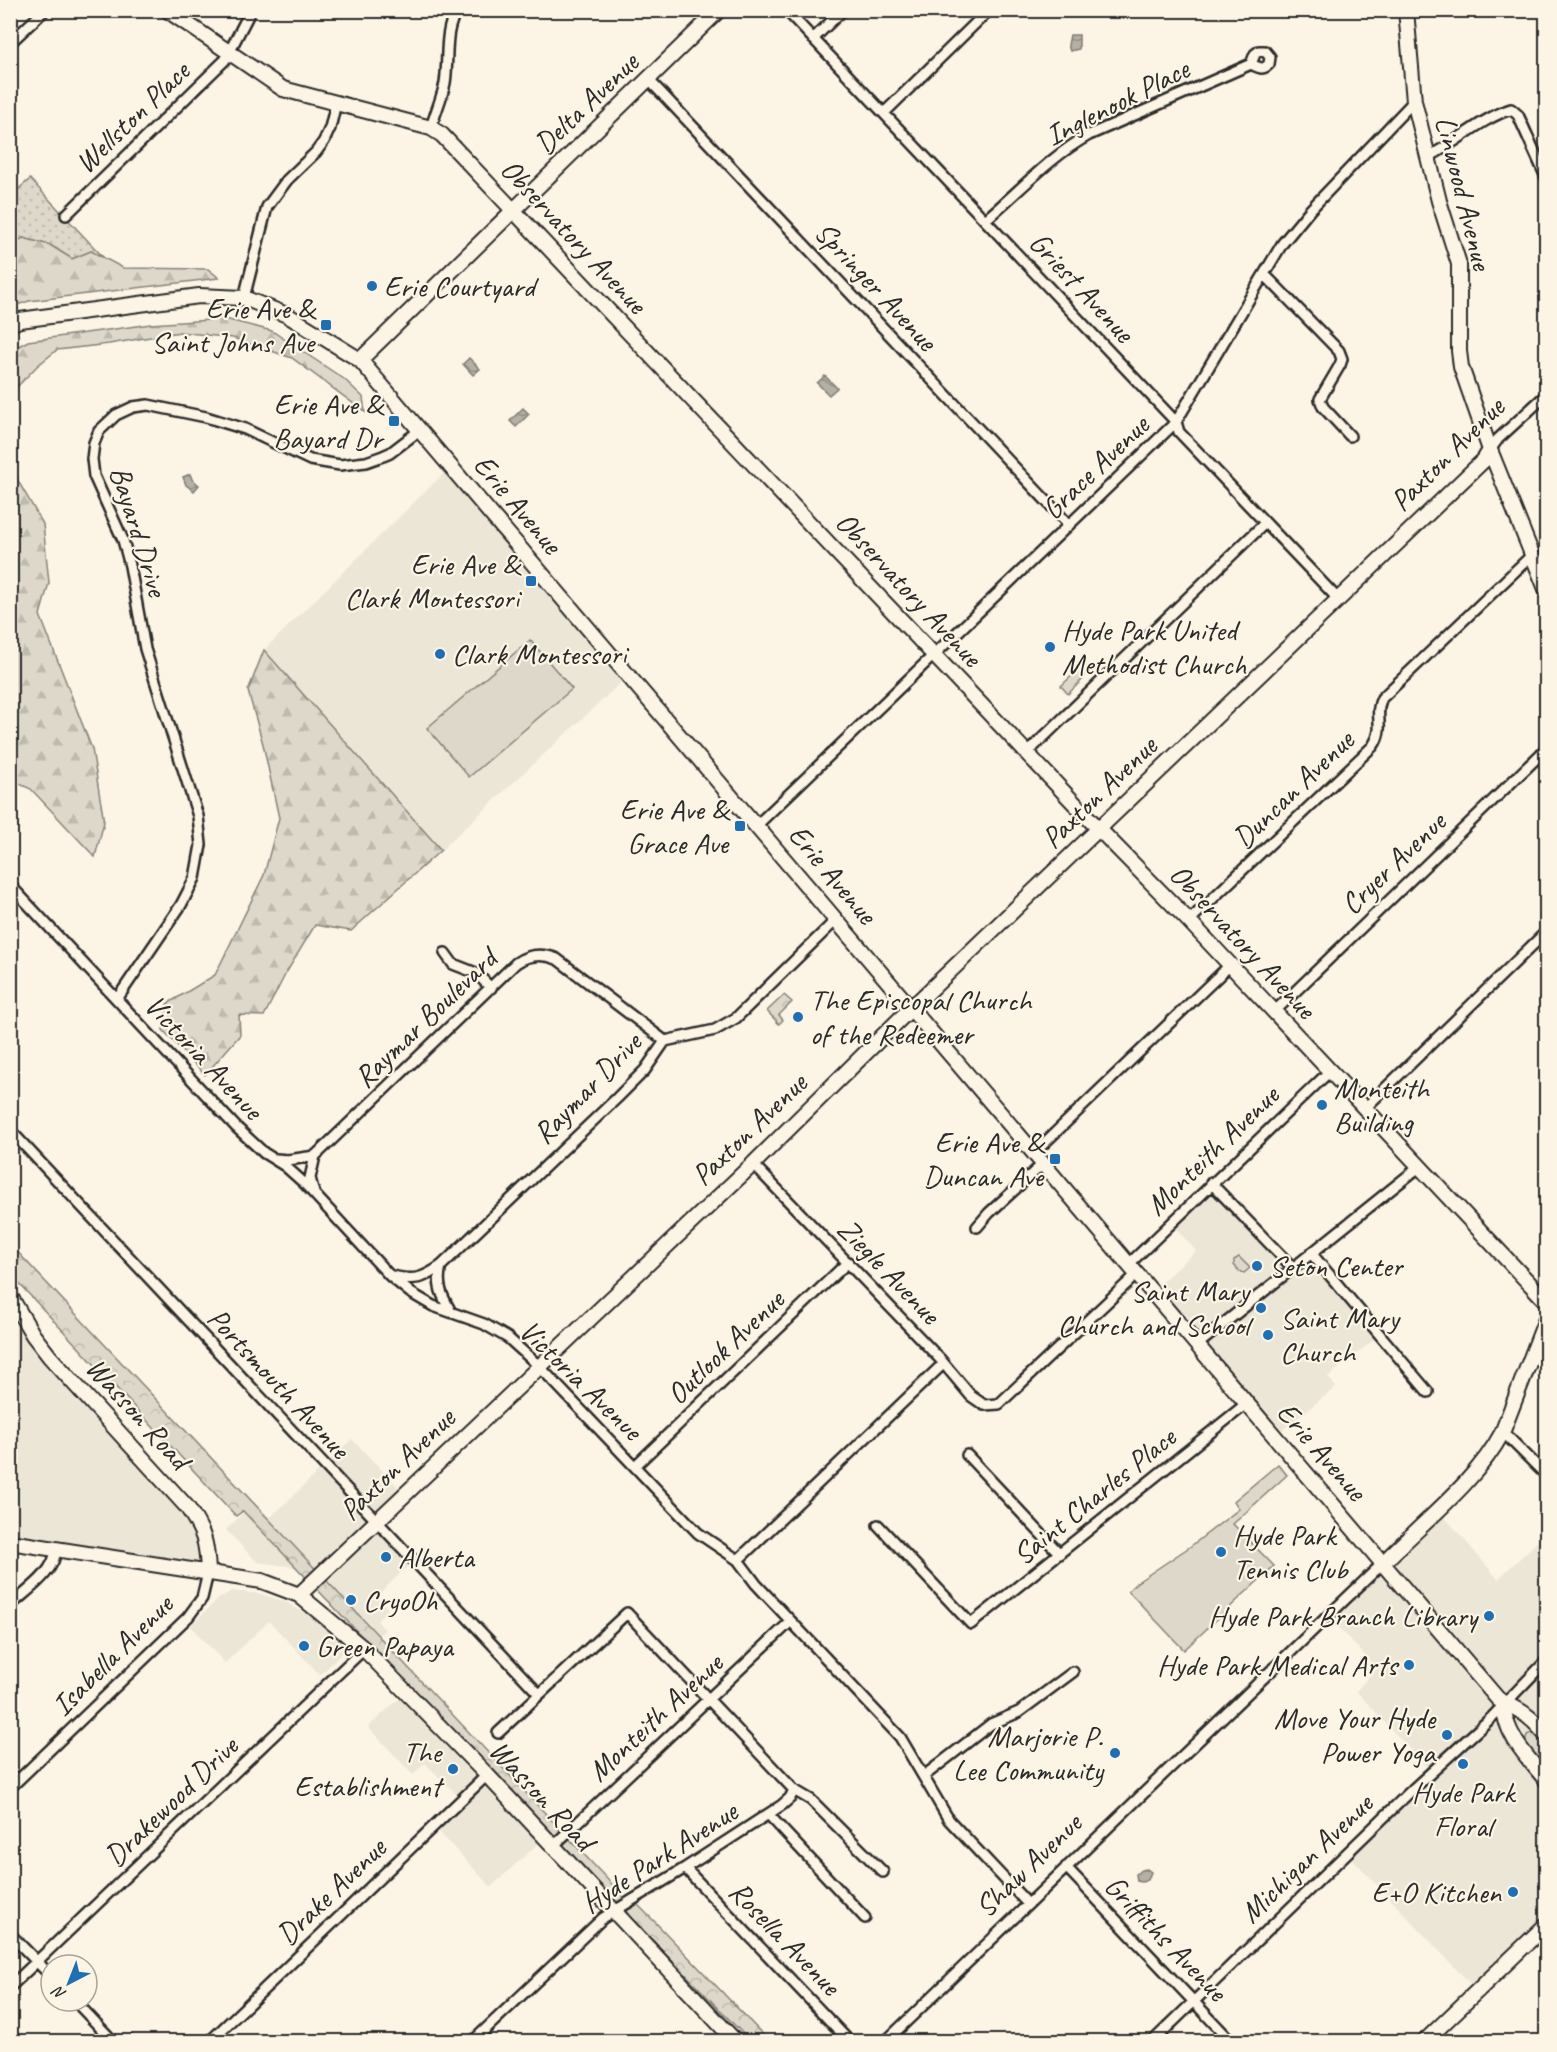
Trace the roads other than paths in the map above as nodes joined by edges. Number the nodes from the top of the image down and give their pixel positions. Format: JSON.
{"nodes":[{"id":1,"x":45,"y":10,"type":"edge"},
{"id":2,"x":167,"y":10,"type":"edge"},
{"id":3,"x":251,"y":10,"type":"edge"},
{"id":4,"x":457,"y":10,"type":"edge"},
{"id":5,"x":719,"y":10,"type":"edge"},
{"id":6,"x":786,"y":10,"type":"edge"},
{"id":7,"x":843,"y":10,"type":"edge"},
{"id":8,"x":989,"y":10,"type":"edge"},
{"id":9,"x":1406,"y":10,"type":"edge"},
{"id":10,"x":813,"y":39,"type":"junction"},
{"id":11,"x":10,"y":43,"type":"edge"},
{"id":12,"x":230,"y":52,"type":"junction"},
{"id":13,"x":1251,"y":64,"type":"dead end"},
{"id":14,"x":649,"y":80,"type":"junction"},
{"id":15,"x":1414,"y":101,"type":"junction"},
{"id":16,"x":336,"y":103,"type":"junction"},
{"id":17,"x":884,"y":113,"type":"junction"},
{"id":18,"x":431,"y":128,"type":"junction"},
{"id":19,"x":1428,"y":157,"type":"junction"},
{"id":20,"x":1546,"y":177,"type":"edge"},
{"id":21,"x":513,"y":210,"type":"junction"},
{"id":22,"x":66,"y":215,"type":"dead end"},
{"id":23,"x":985,"y":220,"type":"junction"},
{"id":24,"x":1264,"y":274,"type":"junction"},
{"id":25,"x":244,"y":298,"type":"junction"},
{"id":26,"x":10,"y":324,"type":"edge"},
{"id":27,"x":360,"y":360,"type":"junction"},
{"id":28,"x":1546,"y":395,"type":"edge"},
{"id":29,"x":1176,"y":422,"type":"junction"},
{"id":30,"x":420,"y":430,"type":"junction"},
{"id":31,"x":1350,"y":436,"type":"dead end"},
{"id":32,"x":1490,"y":450,"type":"junction"},
{"id":33,"x":1265,"y":523,"type":"junction"},
{"id":34,"x":1069,"y":525,"type":"junction"},
{"id":35,"x":1533,"y":555,"type":"junction"},
{"id":36,"x":1546,"y":589,"type":"edge"},
{"id":37,"x":1338,"y":599,"type":"junction"},
{"id":38,"x":934,"y":655,"type":"junction"},
{"id":39,"x":1546,"y":749,"type":"edge"},
{"id":40,"x":1027,"y":753,"type":"junction"},
{"id":41,"x":757,"y":825,"type":"junction"},
{"id":42,"x":1100,"y":830,"type":"junction"},
{"id":43,"x":10,"y":885,"type":"edge"},
{"id":44,"x":835,"y":921,"type":"junction"},
{"id":45,"x":1189,"y":921,"type":"junction"},
{"id":46,"x":1546,"y":932,"type":"edge"},
{"id":47,"x":445,"y":953,"type":"dead end"},
{"id":48,"x":1230,"y":965,"type":"junction"},
{"id":49,"x":490,"y":988,"type":"junction"},
{"id":50,"x":117,"y":999,"type":"junction"},
{"id":51,"x":911,"y":1009,"type":"junction"},
{"id":52,"x":1274,"y":1012,"type":"junction"},
{"id":53,"x":665,"y":1041,"type":"junction"},
{"id":54,"x":1329,"y":1072,"type":"junction"},
{"id":55,"x":1364,"y":1109,"type":"junction"},
{"id":56,"x":10,"y":1130,"type":"edge"},
{"id":57,"x":315,"y":1156,"type":"junction"},
{"id":58,"x":1039,"y":1158,"type":"junction"},
{"id":59,"x":275,"y":1159,"type":"junction"},
{"id":60,"x":753,"y":1164,"type":"junction"},
{"id":61,"x":1419,"y":1167,"type":"junction"},
{"id":62,"x":1211,"y":1183,"type":"junction"},
{"id":63,"x":314,"y":1195,"type":"junction"},
{"id":64,"x":977,"y":1227,"type":"dead end"},
{"id":65,"x":1311,"y":1253,"type":"junction"},
{"id":66,"x":848,"y":1262,"type":"junction"},
{"id":67,"x":441,"y":1266,"type":"junction"},
{"id":68,"x":1293,"y":1268,"type":"junction"},
{"id":69,"x":1133,"y":1269,"type":"junction"},
{"id":70,"x":390,"y":1276,"type":"junction"},
{"id":71,"x":10,"y":1296,"type":"edge"},
{"id":72,"x":1546,"y":1301,"type":"edge"},
{"id":73,"x":451,"y":1312,"type":"junction"},
{"id":74,"x":1546,"y":1319,"type":"edge"},
{"id":75,"x":1197,"y":1345,"type":"junction"},
{"id":76,"x":943,"y":1364,"type":"junction"},
{"id":77,"x":539,"y":1366,"type":"junction"},
{"id":78,"x":1428,"y":1392,"type":"dead end"},
{"id":79,"x":1246,"y":1404,"type":"junction"},
{"id":80,"x":993,"y":1406,"type":"joint"},
{"id":81,"x":1502,"y":1433,"type":"junction"},
{"id":82,"x":967,"y":1455,"type":"dead end"},
{"id":83,"x":635,"y":1466,"type":"junction"},
{"id":84,"x":1546,"y":1476,"type":"edge"},
{"id":85,"x":376,"y":1522,"type":"junction"},
{"id":86,"x":878,"y":1526,"type":"dead end"},
{"id":87,"x":10,"y":1542,"type":"edge"},
{"id":88,"x":56,"y":1549,"type":"junction"},
{"id":89,"x":1060,"y":1554,"type":"junction"},
{"id":90,"x":738,"y":1560,"type":"junction"},
{"id":91,"x":1383,"y":1563,"type":"junction"},
{"id":92,"x":208,"y":1573,"type":"junction"},
{"id":93,"x":299,"y":1595,"type":"junction"},
{"id":94,"x":10,"y":1606,"type":"edge"},
{"id":95,"x":791,"y":1621,"type":"junction"},
{"id":96,"x":364,"y":1648,"type":"junction"},
{"id":97,"x":1546,"y":1660,"type":"edge"},
{"id":98,"x":1073,"y":1672,"type":"dead end"},
{"id":99,"x":538,"y":1694,"type":"junction"},
{"id":100,"x":709,"y":1699,"type":"junction"},
{"id":101,"x":1503,"y":1704,"type":"junction"},
{"id":102,"x":1544,"y":1731,"type":"edge"},
{"id":103,"x":498,"y":1733,"type":"dead end"},
{"id":104,"x":1519,"y":1748,"type":"junction"},
{"id":105,"x":487,"y":1775,"type":"junction"},
{"id":106,"x":924,"y":1776,"type":"junction"},
{"id":107,"x":1546,"y":1780,"type":"edge"},
{"id":108,"x":10,"y":1788,"type":"edge"},
{"id":109,"x":794,"y":1790,"type":"junction"},
{"id":110,"x":768,"y":1814,"type":"junction"},
{"id":111,"x":552,"y":1847,"type":"junction"},
{"id":112,"x":1066,"y":1867,"type":"junction"},
{"id":113,"x":685,"y":1868,"type":"junction"},
{"id":114,"x":883,"y":1872,"type":"dead end"},
{"id":115,"x":1027,"y":1903,"type":"junction"},
{"id":116,"x":613,"y":1911,"type":"junction"},
{"id":117,"x":865,"y":1918,"type":"dead end"},
{"id":118,"x":1546,"y":1925,"type":"edge"},
{"id":119,"x":10,"y":1934,"type":"edge"},
{"id":120,"x":37,"y":1961,"type":"junction"},
{"id":121,"x":10,"y":1987,"type":"edge"},
{"id":122,"x":1194,"y":2002,"type":"junction"},
{"id":123,"x":86,"y":2013,"type":"edge"},
{"id":124,"x":114,"y":2042,"type":"edge"},
{"id":125,"x":209,"y":2042,"type":"edge"},
{"id":126,"x":472,"y":2042,"type":"edge"},
{"id":127,"x":736,"y":2042,"type":"edge"},
{"id":128,"x":850,"y":2042,"type":"edge"},
{"id":129,"x":885,"y":2042,"type":"edge"},
{"id":130,"x":1152,"y":2042,"type":"edge"},
{"id":131,"x":1232,"y":2042,"type":"edge"},
{"id":132,"x":1424,"y":2042,"type":"edge"}],
"edges":[{"from":1,"to":11,"type":"street"},
{"from":2,"to":12,"type":"street","name":"Observatory Avenue"},
{"from":3,"to":12,"type":"street","name":"Wellston Place"},
{"from":4,"to":18,"type":"street"},
{"from":5,"to":14,"type":"street","name":"Delta Avenue"},
{"from":6,"to":10,"type":"street","name":"Griest Avenue"},
{"from":7,"to":10,"type":"street"},
{"from":8,"to":17,"type":"street"},
{"from":9,"to":15,"type":"street","name":"Linwood Avenue"},
{"from":10,"to":17,"type":"street","name":"Griest Avenue"},
{"from":12,"to":16,"type":"street","name":"Observatory Avenue"},
{"from":12,"to":22,"type":"street","name":"Wellston Place"},
{"from":13,"to":23,"type":"street","name":"Inglenook Place"},
{"from":14,"to":21,"type":"street","name":"Delta Avenue"},
{"from":14,"to":34,"type":"street","name":"Springer Avenue"},
{"from":15,"to":19,"type":"street","name":"Linwood Avenue"},
{"from":15,"to":24,"type":"street","name":"Grace Avenue"},
{"from":16,"to":18,"type":"street","name":"Observatory Avenue"},
{"from":16,"to":25,"type":"street"},
{"from":17,"to":23,"type":"street","name":"Griest Avenue"},
{"from":18,"to":21,"type":"street","name":"Observatory Avenue"},
{"from":19,"to":20,"type":"street"},
{"from":19,"to":32,"type":"street","name":"Linwood Avenue"},
{"from":21,"to":27,"type":"street","name":"Delta Avenue"},
{"from":21,"to":38,"type":"street","name":"Observatory Avenue"},
{"from":23,"to":29,"type":"street","name":"Griest Avenue"},
{"from":24,"to":29,"type":"street","name":"Grace Avenue"},
{"from":24,"to":31,"type":"street"},
{"from":25,"to":26,"type":"street","name":"Erie Avenue"},
{"from":25,"to":27,"type":"street","name":"Erie Avenue"},
{"from":27,"to":30,"type":"street","name":"Erie Avenue"},
{"from":28,"to":32,"type":"street","name":"Paxton Avenue"},
{"from":29,"to":33,"type":"street","name":"Griest Avenue"},
{"from":29,"to":34,"type":"street","name":"Grace Avenue"},
{"from":30,"to":41,"type":"street","name":"Erie Avenue"},
{"from":30,"to":50,"type":"street","name":"Bayard Drive"},
{"from":32,"to":35,"type":"street","name":"Linwood Avenue"},
{"from":32,"to":37,"type":"street","name":"Paxton Avenue"},
{"from":33,"to":37,"type":"street","name":"Griest Avenue"},
{"from":33,"to":40,"type":"street"},
{"from":34,"to":38,"type":"street","name":"Grace Avenue"},
{"from":35,"to":36,"type":"street","name":"Linwood Avenue"},
{"from":35,"to":45,"type":"street","name":"Duncan Avenue"},
{"from":37,"to":42,"type":"street","name":"Paxton Avenue"},
{"from":38,"to":40,"type":"street","name":"Observatory Avenue"},
{"from":38,"to":41,"type":"street","name":"Grace Avenue"},
{"from":39,"to":52,"type":"street","name":"Cryer Avenue"},
{"from":40,"to":42,"type":"street","name":"Observatory Avenue"},
{"from":41,"to":44,"type":"street","name":"Erie Avenue"},
{"from":42,"to":45,"type":"street","name":"Observatory Avenue"},
{"from":42,"to":51,"type":"street","name":"Paxton Avenue"},
{"from":43,"to":50,"type":"street","name":"Victoria Avenue"},
{"from":44,"to":51,"type":"street","name":"Erie Avenue"},
{"from":44,"to":53,"type":"street","name":"Raymar Drive"},
{"from":45,"to":48,"type":"street","name":"Observatory Avenue"},
{"from":46,"to":55,"type":"street"},
{"from":47,"to":49,"type":"street"},
{"from":48,"to":52,"type":"street","name":"Observatory Avenue"},
{"from":48,"to":58,"type":"street"},
{"from":49,"to":53,"type":"street","name":"Raymar Boulevard"},
{"from":49,"to":57,"type":"street","name":"Raymar Boulevard"},
{"from":50,"to":59,"type":"street","name":"Victoria Avenue"},
{"from":51,"to":58,"type":"street","name":"Erie Avenue"},
{"from":51,"to":60,"type":"street","name":"Paxton Avenue"},
{"from":52,"to":54,"type":"street","name":"Observatory Avenue"},
{"from":53,"to":67,"type":"street","name":"Raymar Drive"},
{"from":54,"to":55,"type":"street","name":"Observatory Avenue"},
{"from":54,"to":62,"type":"street","name":"Monteith Avenue"},
{"from":55,"to":61,"type":"street","name":"Observatory Avenue"},
{"from":56,"to":85,"type":"street","name":"Portsmouth Avenue"},
{"from":57,"to":59,"type":"street"},
{"from":57,"to":63,"type":"street"},
{"from":58,"to":64,"type":"street"},
{"from":58,"to":69,"type":"street","name":"Erie Avenue"},
{"from":59,"to":63,"type":"street","name":"Victoria Avenue"},
{"from":60,"to":66,"type":"street","name":"Ziegle Avenue"},
{"from":60,"to":77,"type":"street","name":"Paxton Avenue"},
{"from":61,"to":65,"type":"street"},
{"from":61,"to":72,"type":"street","name":"Observatory Avenue"},
{"from":62,"to":68,"type":"street"},
{"from":62,"to":69,"type":"street","name":"Monteith Avenue"},
{"from":63,"to":70,"type":"street","name":"Victoria Avenue"},
{"from":65,"to":68,"type":"street"},
{"from":65,"to":78,"type":"street"},
{"from":66,"to":76,"type":"street","name":"Ziegle Avenue"},
{"from":66,"to":83,"type":"street","name":"Outlook Avenue"},
{"from":67,"to":70,"type":"street","name":"Raymar Drive"},
{"from":67,"to":73,"type":"street"},
{"from":68,"to":75,"type":"street"},
{"from":69,"to":75,"type":"street","name":"Erie Avenue"},
{"from":69,"to":80,"type":"street","name":"Monteith Avenue"},
{"from":70,"to":73,"type":"street","name":"Victoria Avenue"},
{"from":71,"to":92,"type":"street","name":"Wasson Road"},
{"from":73,"to":77,"type":"street","name":"Victoria Avenue"},
{"from":74,"to":81,"type":"street","name":"Shaw Avenue"},
{"from":75,"to":79,"type":"street","name":"Erie Avenue"},
{"from":76,"to":80,"type":"street","name":"Ziegle Avenue"},
{"from":76,"to":90,"type":"street"},
{"from":77,"to":83,"type":"street","name":"Victoria Avenue"},
{"from":77,"to":85,"type":"street","name":"Paxton Avenue"},
{"from":79,"to":89,"type":"street","name":"Saint Charles Place"},
{"from":79,"to":91,"type":"street","name":"Erie Avenue"},
{"from":81,"to":84,"type":"street"},
{"from":81,"to":91,"type":"street","name":"Shaw Avenue"},
{"from":82,"to":89,"type":"street"},
{"from":83,"to":90,"type":"street","name":"Victoria Avenue"},
{"from":85,"to":93,"type":"street","name":"Paxton Avenue"},
{"from":85,"to":99,"type":"street","name":"Portsmouth Avenue"},
{"from":86,"to":89,"type":"street","name":"Saint Charles Place"},
{"from":87,"to":88,"type":"street"},
{"from":88,"to":92,"type":"street"},
{"from":88,"to":94,"type":"street"},
{"from":90,"to":95,"type":"street","name":"Victoria Avenue"},
{"from":91,"to":101,"type":"street","name":"Erie Avenue"},
{"from":91,"to":112,"type":"street","name":"Shaw Avenue"},
{"from":92,"to":93,"type":"street"},
{"from":92,"to":108,"type":"street","name":"Isabella Avenue"},
{"from":93,"to":96,"type":"street","name":"Wasson Road"},
{"from":95,"to":100,"type":"street","name":"Monteith Avenue"},
{"from":95,"to":106,"type":"street","name":"Victoria Avenue"},
{"from":96,"to":105,"type":"street","name":"Wasson Road"},
{"from":96,"to":120,"type":"street","name":"Drakewood Drive"},
{"from":97,"to":101,"type":"street","name":"Michigan Avenue"},
{"from":98,"to":106,"type":"street"},
{"from":99,"to":100,"type":"street"},
{"from":99,"to":103,"type":"street"},
{"from":100,"to":109,"type":"street"},
{"from":100,"to":111,"type":"street","name":"Monteith Avenue"},
{"from":101,"to":102,"type":"street","name":"Erie Avenue"},
{"from":101,"to":104,"type":"street","name":"Erie Avenue"},
{"from":101,"to":122,"type":"street","name":"Michigan Avenue"},
{"from":102,"to":104,"type":"street"},
{"from":104,"to":107,"type":"street","name":"Erie Avenue"},
{"from":105,"to":111,"type":"street","name":"Wasson Road"},
{"from":105,"to":125,"type":"street","name":"Drake Avenue"},
{"from":106,"to":115,"type":"street","name":"Victoria Avenue"},
{"from":109,"to":110,"type":"street","name":"Hyde Park Avenue"},
{"from":109,"to":114,"type":"street"},
{"from":110,"to":113,"type":"street","name":"Hyde Park Avenue"},
{"from":110,"to":117,"type":"street"},
{"from":111,"to":116,"type":"street","name":"Wasson Road"},
{"from":112,"to":115,"type":"street","name":"Shaw Avenue"},
{"from":112,"to":122,"type":"street","name":"Griffiths Avenue"},
{"from":113,"to":116,"type":"street","name":"Hyde Park Avenue"},
{"from":113,"to":128,"type":"street","name":"Rosella Avenue"},
{"from":115,"to":129,"type":"street","name":"Shaw Avenue"},
{"from":116,"to":126,"type":"street","name":"Hyde Park Avenue"},
{"from":116,"to":127,"type":"street","name":"Wasson Road"},
{"from":118,"to":132,"type":"street"},
{"from":119,"to":120,"type":"street"},
{"from":120,"to":121,"type":"street","name":"Drakewood Drive"},
{"from":122,"to":130,"type":"street","name":"Michigan Avenue"},
{"from":122,"to":131,"type":"street","name":"Griffiths Avenue"},
{"from":123,"to":124,"type":"street"}]}
